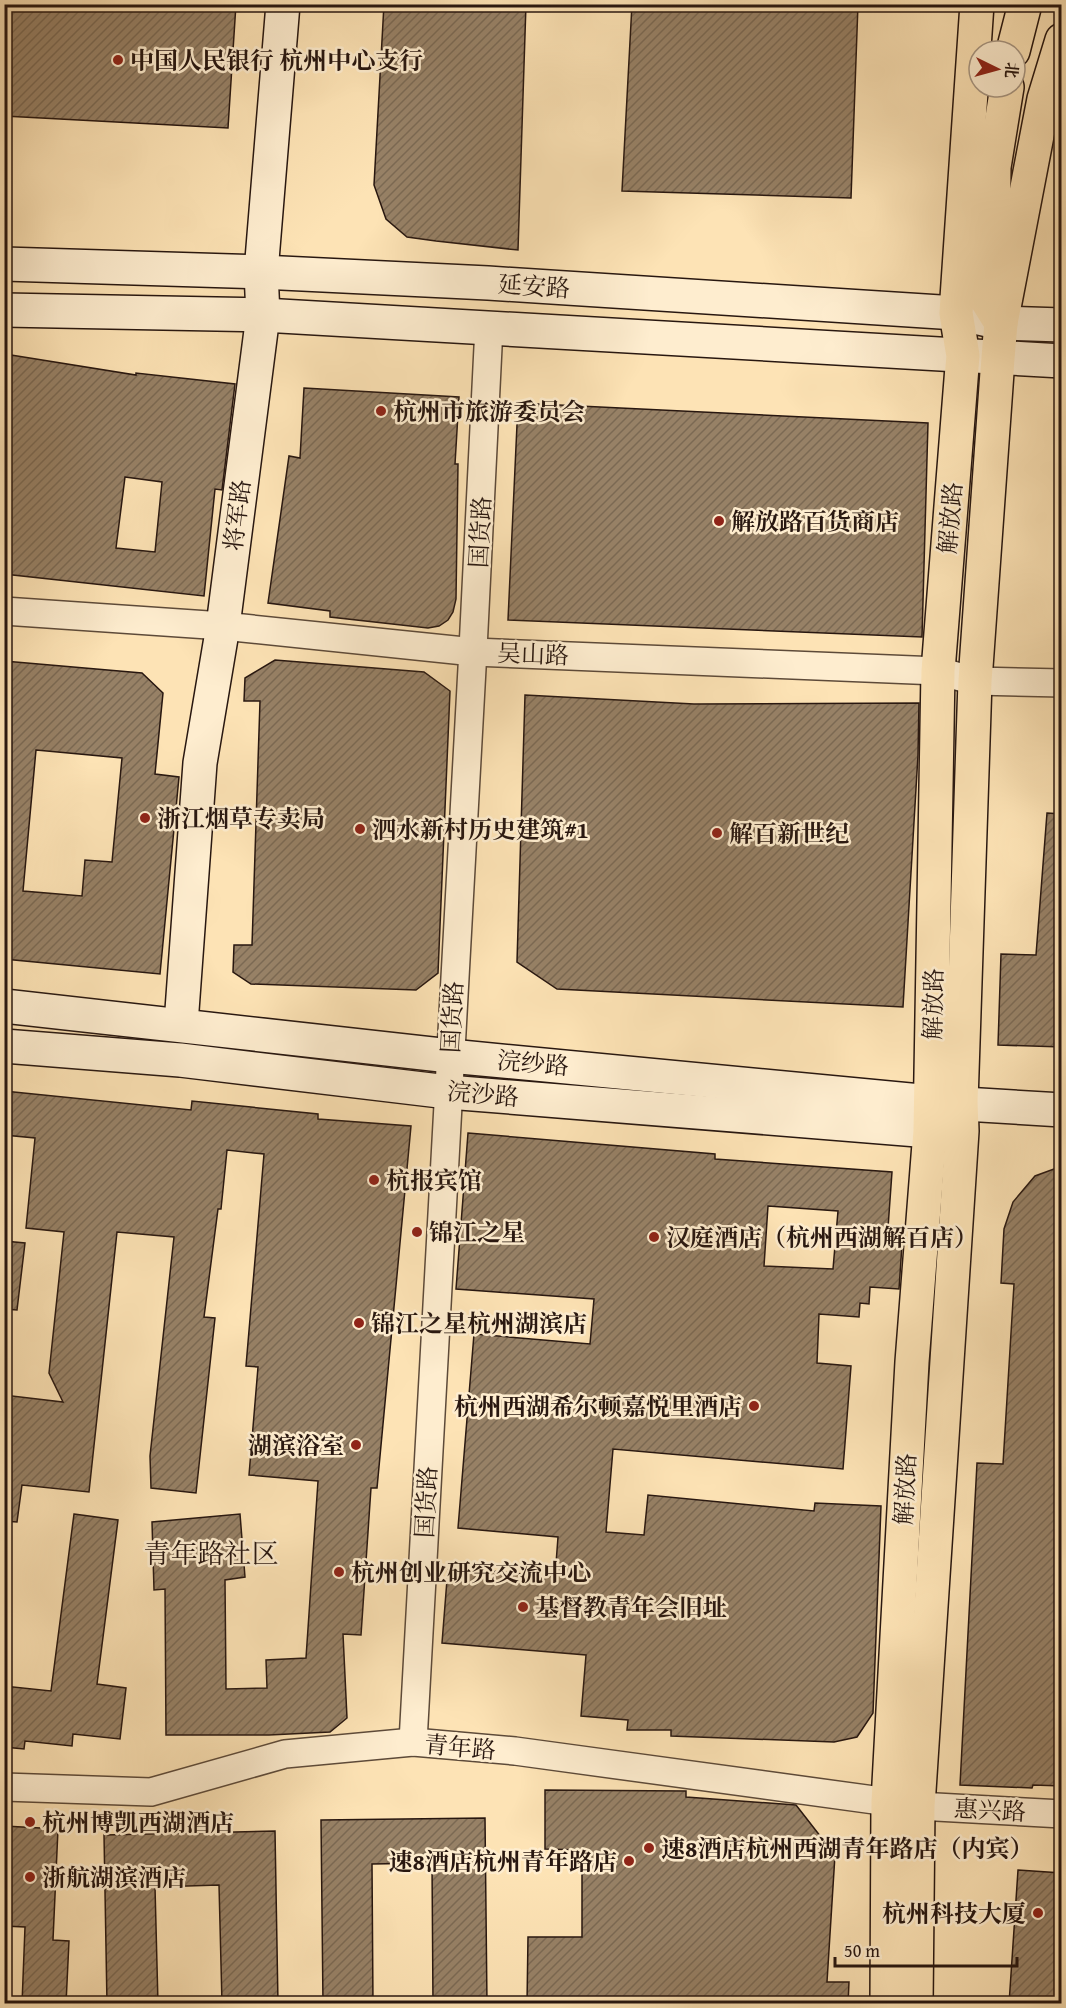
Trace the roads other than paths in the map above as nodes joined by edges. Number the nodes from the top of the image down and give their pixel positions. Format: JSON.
{"nodes":[{"id":1,"x":283,"y":4,"type":"edge"},
{"id":2,"x":977,"y":4,"type":"edge"},
{"id":3,"x":1003,"y":4,"type":"edge"},
{"id":4,"x":1025,"y":4,"type":"edge"},
{"id":5,"x":997,"y":39,"type":"edge"},
{"id":6,"x":1016,"y":39,"type":"edge"},
{"id":7,"x":1062,"y":40,"type":"edge"},
{"id":8,"x":987,"y":99,"type":"edge"},
{"id":9,"x":1005,"y":99,"type":"edge"},
{"id":10,"x":4,"y":264,"type":"edge"},
{"id":11,"x":261,"y":272,"type":"junction"},
{"id":12,"x":4,"y":309,"type":"edge"},
{"id":13,"x":956,"y":312,"type":"junction"},
{"id":14,"x":263,"y":315,"type":"junction"},
{"id":15,"x":1001,"y":323,"type":"junction"},
{"id":16,"x":1062,"y":325,"type":"edge"},
{"id":17,"x":489,"y":327,"type":"junction"},
{"id":18,"x":963,"y":356,"type":"junction"},
{"id":19,"x":998,"y":358,"type":"junction"},
{"id":20,"x":1062,"y":361,"type":"edge"},
{"id":21,"x":4,"y":611,"type":"edge"},
{"id":22,"x":223,"y":626,"type":"junction"},
{"id":23,"x":474,"y":652,"type":"junction"},
{"id":24,"x":938,"y":671,"type":"junction"},
{"id":25,"x":975,"y":681,"type":"junction"},
{"id":26,"x":1062,"y":683,"type":"edge"},
{"id":27,"x":4,"y":1006,"type":"edge"},
{"id":28,"x":181,"y":1024,"type":"junction"},
{"id":29,"x":4,"y":1046,"type":"edge"},
{"id":30,"x":450,"y":1056,"type":"junction"},
{"id":31,"x":448,"y":1092,"type":"junction"},
{"id":32,"x":1062,"y":1110,"type":"edge"},
{"id":33,"x":946,"y":1116,"type":"junction"},
{"id":34,"x":413,"y":1742,"type":"junction"},
{"id":35,"x":4,"y":1787,"type":"edge"},
{"id":36,"x":903,"y":1804,"type":"junction"},
{"id":37,"x":1062,"y":1814,"type":"edge"},
{"id":38,"x":887,"y":2004,"type":"edge"},
{"id":39,"x":916,"y":2004,"type":"edge"}],
"edges":[{"from":1,"to":11,"type":"main road","name":"将军路"},
{"from":2,"to":13,"type":"main road","name":"解放路"},
{"from":3,"to":5,"type":"main road"},
{"from":4,"to":6,"type":"main road"},
{"from":7,"to":15,"type":"main road"},
{"from":8,"to":15,"type":"main road"},
{"from":9,"to":15,"type":"main road"},
{"from":10,"to":11,"type":"main road","name":"延安路"},
{"from":11,"to":13,"type":"main road","name":"延安路"},
{"from":11,"to":14,"type":"main road","name":"将军路"},
{"from":12,"to":14,"type":"main road","name":"延安路"},
{"from":13,"to":15,"type":"main road","name":"延安路"},
{"from":13,"to":18,"type":"main road","name":"解放路"},
{"from":14,"to":17,"type":"main road","name":"延安路"},
{"from":14,"to":22,"type":"main road","name":"将军路"},
{"from":15,"to":16,"type":"main road","name":"延安路"},
{"from":15,"to":19,"type":"main road","name":"解放路"},
{"from":17,"to":18,"type":"main road","name":"延安路"},
{"from":17,"to":23,"type":"street","name":"国货路"},
{"from":18,"to":19,"type":"main road","name":"延安路"},
{"from":18,"to":24,"type":"main road","name":"解放路"},
{"from":19,"to":20,"type":"main road","name":"延安路"},
{"from":19,"to":25,"type":"main road","name":"解放路"},
{"from":21,"to":22,"type":"street","name":"吴山路"},
{"from":22,"to":23,"type":"street","name":"吴山路"},
{"from":22,"to":28,"type":"main road","name":"将军路"},
{"from":23,"to":24,"type":"street","name":"吴山路"},
{"from":23,"to":30,"type":"street","name":"国货路"},
{"from":24,"to":25,"type":"street","name":"吴山路"},
{"from":24,"to":33,"type":"main road","name":"解放路"},
{"from":25,"to":26,"type":"street","name":"吴山路"},
{"from":25,"to":33,"type":"main road","name":"解放路"},
{"from":27,"to":28,"type":"main road","name":"浣纱路"},
{"from":28,"to":30,"type":"main road","name":"浣纱路"},
{"from":29,"to":31,"type":"main road","name":"浣沙路"},
{"from":30,"to":31,"type":"street","name":"国货路"},
{"from":30,"to":33,"type":"main road","name":"浣纱路"},
{"from":31,"to":33,"type":"main road","name":"浣沙路"},
{"from":31,"to":34,"type":"street","name":"国货路"},
{"from":32,"to":33,"type":"main road","name":"浣纱路"},
{"from":33,"to":36,"type":"main road","name":"解放路"},
{"from":34,"to":35,"type":"street","name":"青年路"},
{"from":34,"to":36,"type":"street","name":"青年路"},
{"from":36,"to":37,"type":"street","name":"惠兴路"},
{"from":36,"to":38,"type":"main road","name":"解放路"},
{"from":36,"to":39,"type":"main road","name":"解放路"}]}
